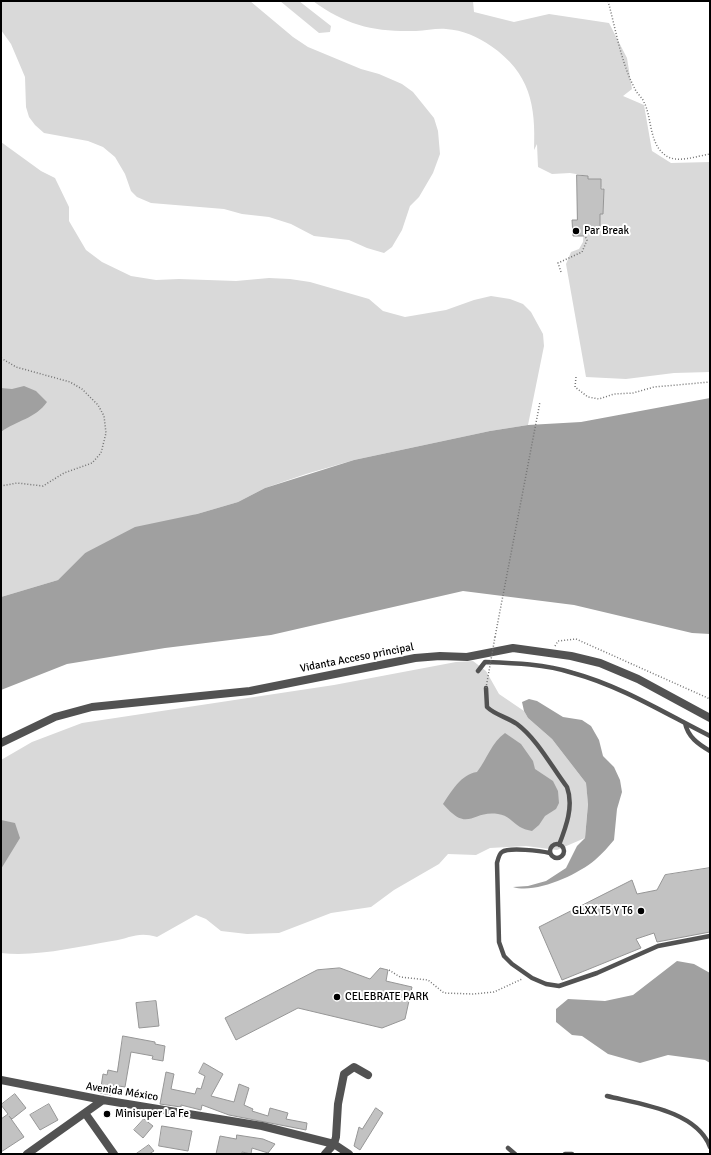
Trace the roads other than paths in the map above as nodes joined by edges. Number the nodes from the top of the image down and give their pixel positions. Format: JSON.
{"nodes":[{"id":1,"x":478,"y":671,"type":"dead end"},
{"id":2,"x":486,"y":688,"type":"road end"},
{"id":3,"x":710,"y":718,"type":"edge"},
{"id":4,"x":685,"y":723,"type":"junction"},
{"id":5,"x":710,"y":736,"type":"edge"},
{"id":6,"x":1,"y":743,"type":"edge"},
{"id":7,"x":710,"y":751,"type":"edge"},
{"id":8,"x":559,"y":845,"type":"junction"},
{"id":9,"x":550,"y":853,"type":"junction"},
{"id":10,"x":710,"y":936,"type":"edge"},
{"id":11,"x":368,"y":1075,"type":"dead end"},
{"id":12,"x":1,"y":1080,"type":"edge"},
{"id":13,"x":607,"y":1096,"type":"dead end"},
{"id":14,"x":103,"y":1100,"type":"junction"},
{"id":15,"x":85,"y":1113,"type":"junction"},
{"id":16,"x":334,"y":1144,"type":"junction"},
{"id":17,"x":710,"y":1147,"type":"edge"},
{"id":18,"x":508,"y":1148,"type":"dead end"},
{"id":19,"x":27,"y":1154,"type":"edge"},
{"id":20,"x":114,"y":1154,"type":"edge"},
{"id":21,"x":325,"y":1154,"type":"edge"},
{"id":22,"x":349,"y":1154,"type":"edge"},
{"id":23,"x":515,"y":1154,"type":"edge"},
{"id":24,"x":565,"y":1154,"type":"edge"},
{"id":25,"x":572,"y":1154,"type":"edge"}],
"edges":[{"from":1,"to":4,"type":"lane"},
{"from":2,"to":8,"type":"lane"},
{"from":3,"to":6,"type":"street","name":"Vidanta Acceso principal"},
{"from":4,"to":5,"type":"lane"},
{"from":4,"to":7,"type":"lane"},
{"from":8,"to":9,"type":"lane"},
{"from":8,"to":9,"type":"lane"},
{"from":9,"to":10,"type":"lane"},
{"from":11,"to":16,"type":"street"},
{"from":12,"to":14,"type":"street","name":"Avenida México"},
{"from":13,"to":17,"type":"lane"},
{"from":14,"to":15,"type":"street"},
{"from":14,"to":16,"type":"street","name":"Avenida México"},
{"from":15,"to":19,"type":"street"},
{"from":15,"to":20,"type":"street"},
{"from":16,"to":21,"type":"street"},
{"from":16,"to":22,"type":"street","name":"Avenida México"},
{"from":18,"to":23,"type":"lane"},
{"from":24,"to":25,"type":"lane"}]}
